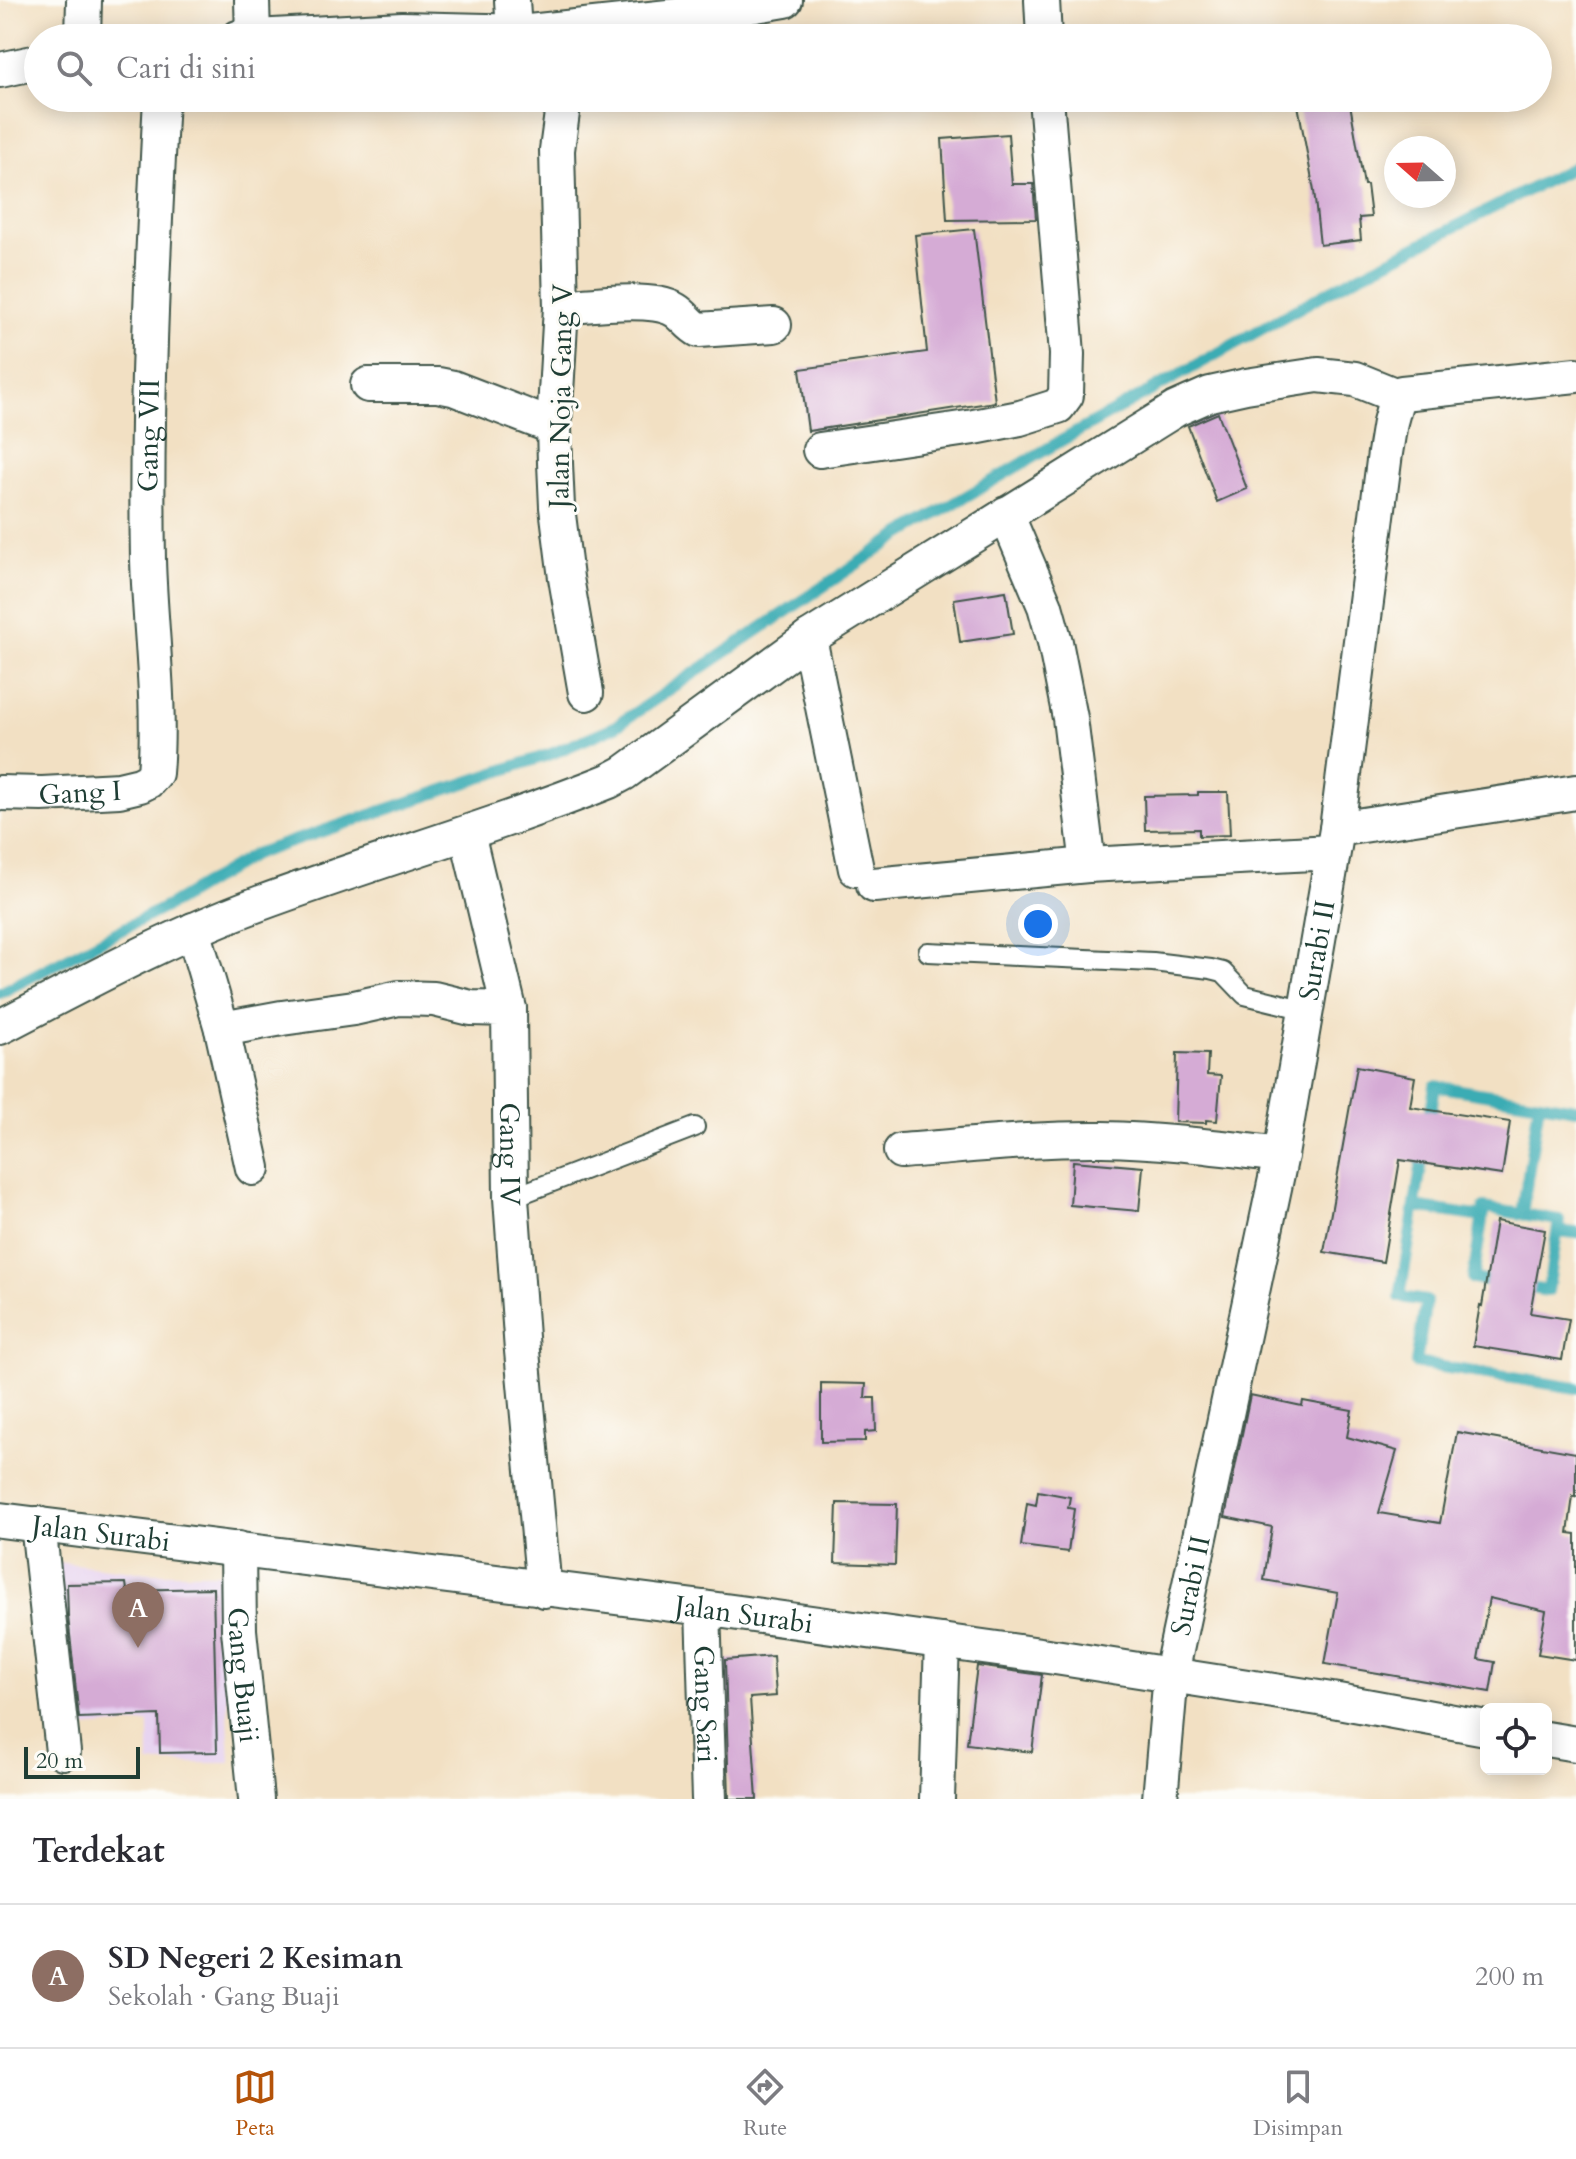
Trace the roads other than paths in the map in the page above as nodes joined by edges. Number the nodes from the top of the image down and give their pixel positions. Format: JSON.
{"nodes":[{"id":1,"x":84,"y":0,"type":"edge"},
{"id":2,"x":252,"y":0,"type":"edge"},
{"id":3,"x":1042,"y":0,"type":"edge"},
{"id":4,"x":773,"y":1,"type":"edge"},
{"id":5,"x":513,"y":16,"type":"edge"},
{"id":6,"x":83,"y":24,"type":"edge"},
{"id":7,"x":248,"y":24,"type":"edge"},
{"id":8,"x":445,"y":24,"type":"edge"},
{"id":9,"x":538,"y":24,"type":"edge"},
{"id":10,"x":618,"y":24,"type":"edge"},
{"id":11,"x":1043,"y":24,"type":"edge"},
{"id":12,"x":24,"y":65,"type":"edge"},
{"id":13,"x":0,"y":70,"type":"edge"},
{"id":14,"x":160,"y":112,"type":"edge"},
{"id":15,"x":562,"y":112,"type":"edge"},
{"id":16,"x":1047,"y":112,"type":"edge"},
{"id":17,"x":561,"y":307,"type":"junction"},
{"id":18,"x":774,"y":325,"type":"dead end"},
{"id":19,"x":1576,"y":375,"type":"edge"},
{"id":20,"x":368,"y":385,"type":"dead end"},
{"id":21,"x":1397,"y":396,"type":"junction"},
{"id":22,"x":554,"y":427,"type":"junction"},
{"id":23,"x":820,"y":450,"type":"dead end"},
{"id":24,"x":1006,"y":514,"type":"junction"},
{"id":25,"x":809,"y":638,"type":"junction"},
{"id":26,"x":586,"y":693,"type":"dead end"},
{"id":27,"x":155,"y":773,"type":"joint"},
{"id":28,"x":1576,"y":792,"type":"edge"},
{"id":29,"x":0,"y":793,"type":"edge"},
{"id":30,"x":467,"y":833,"type":"junction"},
{"id":31,"x":1334,"y":841,"type":"junction"},
{"id":32,"x":1088,"y":865,"type":"junction"},
{"id":33,"x":193,"y":930,"type":"junction"},
{"id":34,"x":928,"y":952,"type":"dead end"},
{"id":35,"x":509,"y":1009,"type":"junction"},
{"id":36,"x":1306,"y":1010,"type":"junction"},
{"id":37,"x":0,"y":1027,"type":"edge"},
{"id":38,"x":222,"y":1029,"type":"junction"},
{"id":39,"x":695,"y":1127,"type":"dead end"},
{"id":40,"x":901,"y":1151,"type":"dead end"},
{"id":41,"x":1281,"y":1155,"type":"junction"},
{"id":42,"x":253,"y":1168,"type":"dead end"},
{"id":43,"x":511,"y":1198,"type":"junction"},
{"id":44,"x":0,"y":1520,"type":"edge"},
{"id":45,"x":38,"y":1524,"type":"junction"},
{"id":46,"x":238,"y":1549,"type":"junction"},
{"id":47,"x":544,"y":1590,"type":"junction"},
{"id":48,"x":703,"y":1608,"type":"junction"},
{"id":49,"x":942,"y":1641,"type":"junction"},
{"id":50,"x":1171,"y":1674,"type":"junction"},
{"id":51,"x":1480,"y":1727,"type":"edge"},
{"id":52,"x":1552,"y":1740,"type":"edge"},
{"id":53,"x":1576,"y":1744,"type":"edge"},
{"id":54,"x":63,"y":1752,"type":"dead end"},
{"id":55,"x":256,"y":1799,"type":"edge"},
{"id":56,"x":709,"y":1799,"type":"edge"},
{"id":57,"x":937,"y":1799,"type":"edge"},
{"id":58,"x":1160,"y":1799,"type":"edge"}],
"edges":[{"from":1,"to":6,"type":"street"},
{"from":2,"to":7,"type":"street"},
{"from":3,"to":11,"type":"street"},
{"from":4,"to":10,"type":"street"},
{"from":5,"to":8,"type":"street"},
{"from":5,"to":9,"type":"street"},
{"from":12,"to":13,"type":"street"},
{"from":14,"to":27,"type":"street","name":"Gang VII"},
{"from":15,"to":17,"type":"street","name":"Jalan Noja Gang V"},
{"from":16,"to":23,"type":"street"},
{"from":17,"to":18,"type":"street"},
{"from":17,"to":22,"type":"street","name":"Jalan Noja Gang V"},
{"from":19,"to":21,"type":"street"},
{"from":20,"to":22,"type":"street"},
{"from":21,"to":24,"type":"street"},
{"from":21,"to":31,"type":"street","name":"Surabi II"},
{"from":22,"to":26,"type":"street","name":"Jalan Noja Gang V"},
{"from":24,"to":25,"type":"street"},
{"from":24,"to":32,"type":"street"},
{"from":25,"to":30,"type":"street"},
{"from":25,"to":32,"type":"street"},
{"from":27,"to":29,"type":"street","name":"Gang I"},
{"from":28,"to":31,"type":"street"},
{"from":30,"to":33,"type":"street"},
{"from":30,"to":35,"type":"street","name":"Gang IV"},
{"from":31,"to":32,"type":"street"},
{"from":31,"to":36,"type":"street","name":"Surabi II"},
{"from":33,"to":37,"type":"street"},
{"from":33,"to":38,"type":"street"},
{"from":34,"to":36,"type":"lane"},
{"from":35,"to":38,"type":"street"},
{"from":35,"to":43,"type":"street","name":"Gang IV"},
{"from":36,"to":41,"type":"street","name":"Surabi II"},
{"from":38,"to":42,"type":"street"},
{"from":39,"to":43,"type":"lane"},
{"from":40,"to":41,"type":"street"},
{"from":41,"to":50,"type":"street","name":"Surabi II"},
{"from":43,"to":47,"type":"street","name":"Gang IV"},
{"from":44,"to":45,"type":"street","name":"Jalan Surabi"},
{"from":45,"to":46,"type":"street","name":"Jalan Surabi"},
{"from":45,"to":54,"type":"street"},
{"from":46,"to":47,"type":"street","name":"Jalan Surabi"},
{"from":46,"to":55,"type":"street","name":"Gang Buaji"},
{"from":47,"to":48,"type":"street","name":"Jalan Surabi"},
{"from":48,"to":49,"type":"street","name":"Jalan Surabi"},
{"from":48,"to":56,"type":"street","name":"Gang Sari"},
{"from":49,"to":50,"type":"street","name":"Jalan Surabi"},
{"from":49,"to":57,"type":"street"},
{"from":50,"to":51,"type":"street","name":"Jalan Surabi"},
{"from":50,"to":58,"type":"street"},
{"from":52,"to":53,"type":"street"}]}
